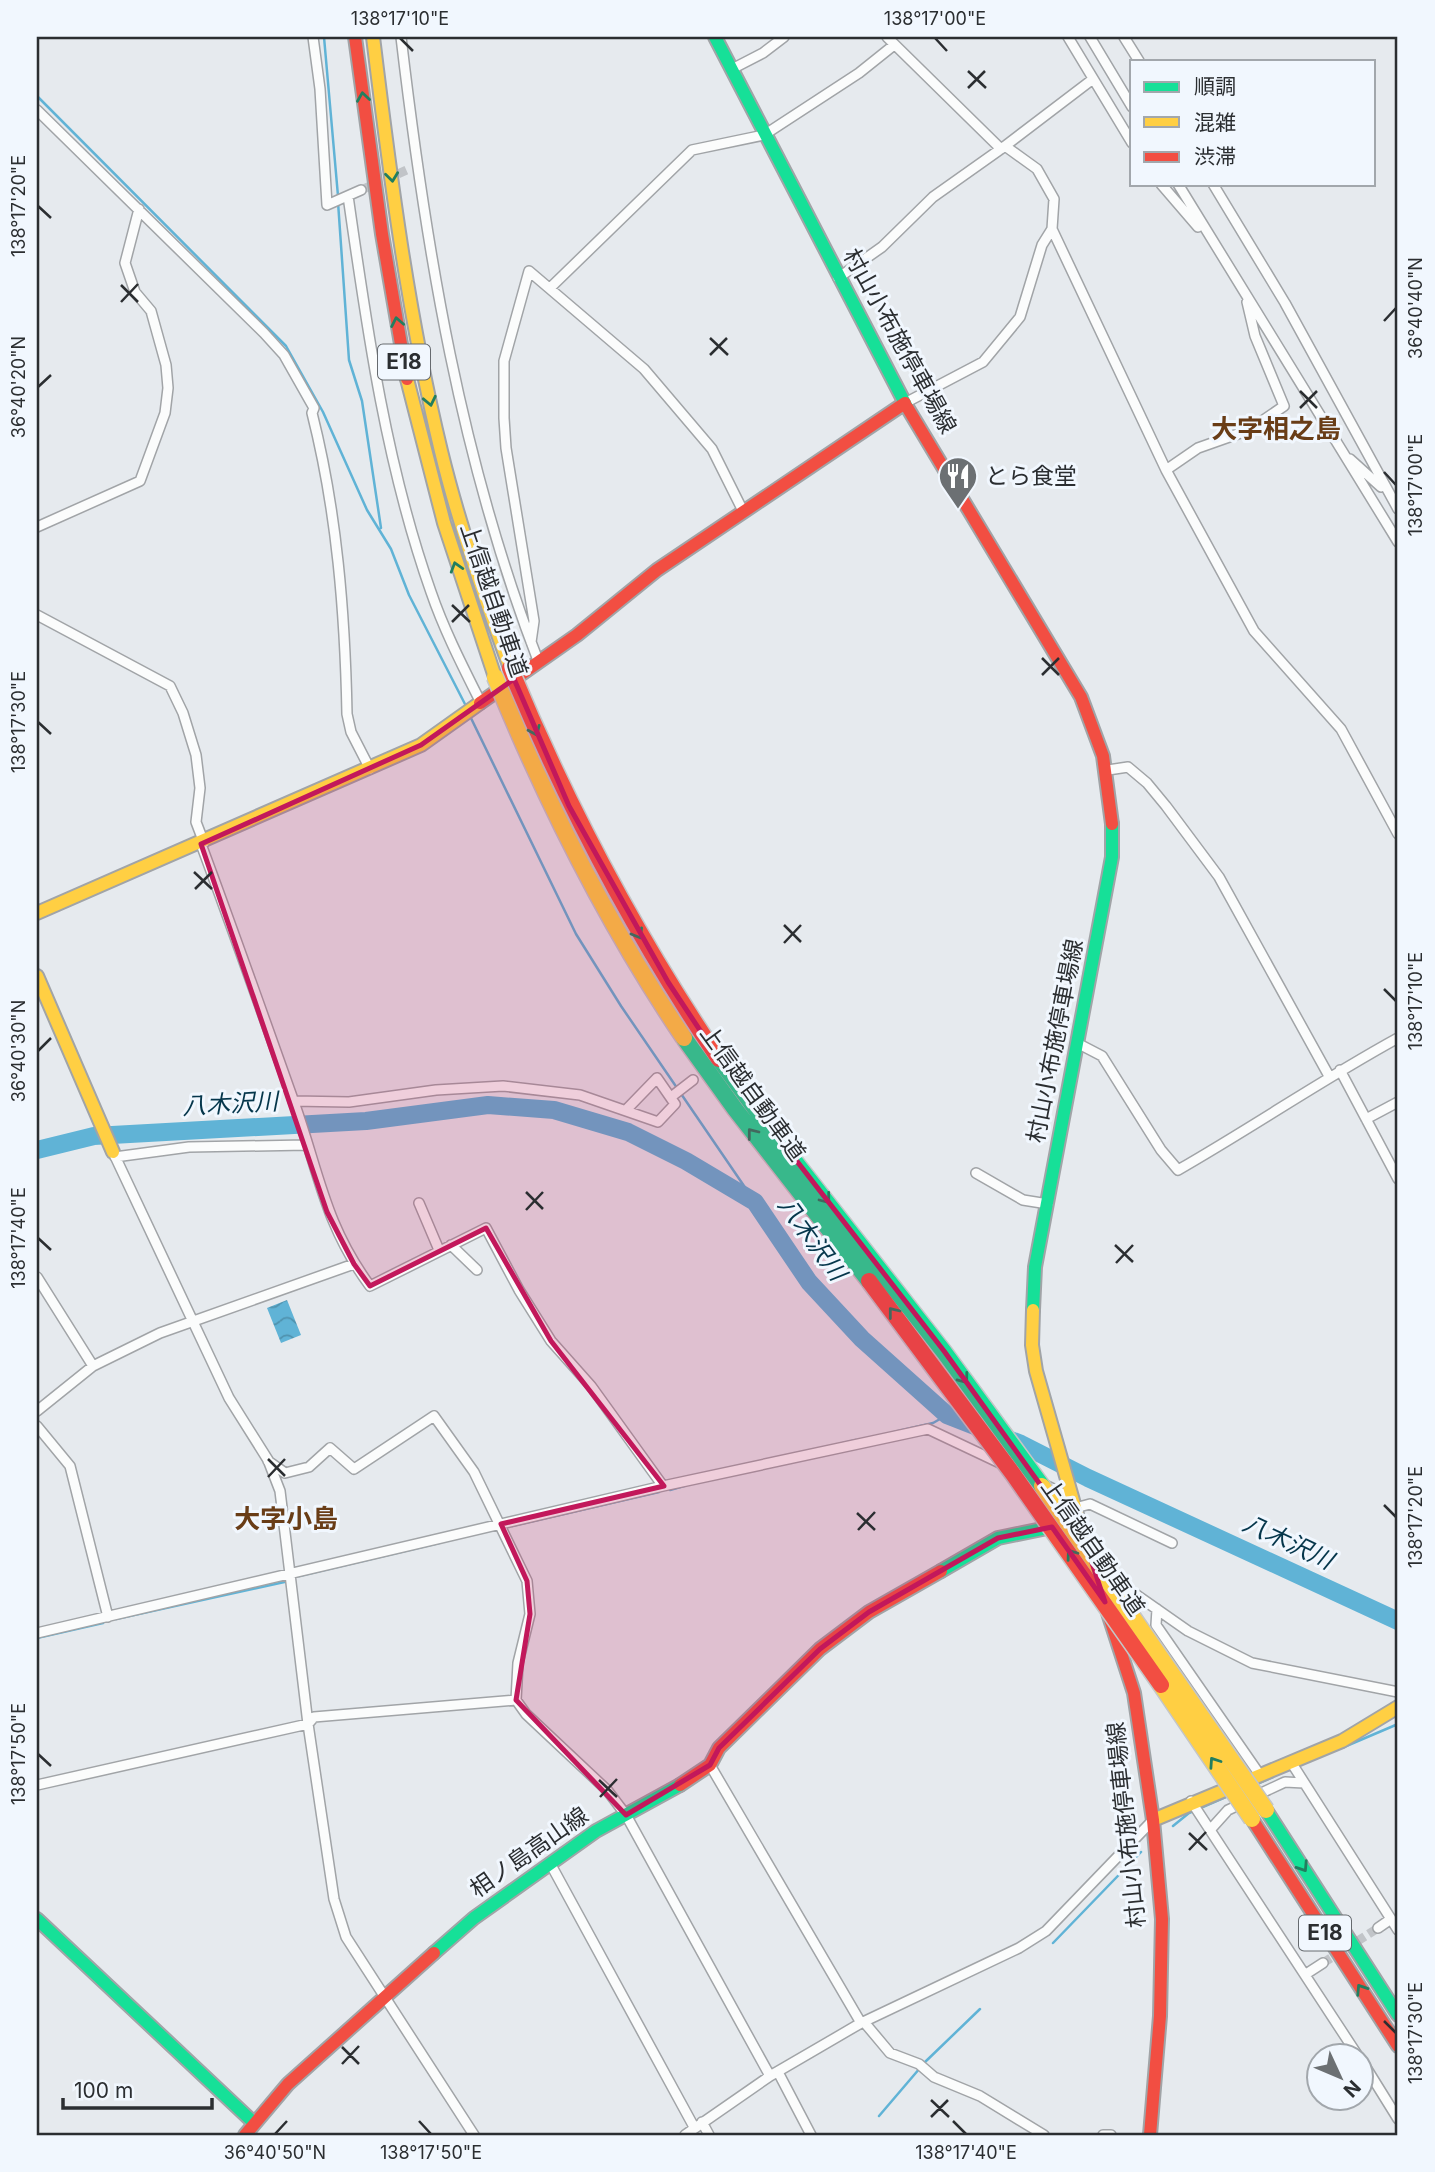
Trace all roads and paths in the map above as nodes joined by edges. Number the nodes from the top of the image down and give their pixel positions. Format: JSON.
{"nodes":[{"id":1,"x":313,"y":37,"type":"edge"},
{"id":2,"x":355,"y":37,"type":"edge"},
{"id":3,"x":373,"y":37,"type":"edge"},
{"id":4,"x":401,"y":37,"type":"edge"},
{"id":5,"x":715,"y":37,"type":"edge"},
{"id":6,"x":783,"y":37,"type":"edge"},
{"id":7,"x":1068,"y":37,"type":"edge"},
{"id":8,"x":1090,"y":37,"type":"edge"},
{"id":9,"x":1124,"y":37,"type":"edge"},
{"id":10,"x":893,"y":40,"type":"edge"},
{"id":11,"x":1138,"y":60,"type":"edge"},
{"id":12,"x":732,"y":69,"type":"junction"},
{"id":13,"x":1093,"y":79,"type":"junction"},
{"id":14,"x":1130,"y":104,"type":"edge"},
{"id":15,"x":37,"y":110,"type":"edge"},
{"id":16,"x":764,"y":135,"type":"junction"},
{"id":17,"x":1130,"y":140,"type":"edge"},
{"id":18,"x":1003,"y":147,"type":"junction"},
{"id":19,"x":1163,"y":186,"type":"edge"},
{"id":20,"x":1179,"y":186,"type":"edge"},
{"id":21,"x":1214,"y":186,"type":"edge"},
{"id":22,"x":360,"y":190,"type":"tunnel mouth"},
{"id":23,"x":348,"y":196,"type":"junction"},
{"id":24,"x":139,"y":209,"type":"junction"},
{"id":25,"x":1052,"y":229,"type":"junction"},
{"id":26,"x":1211,"y":241,"type":"junction"},
{"id":27,"x":838,"y":278,"type":"junction"},
{"id":28,"x":550,"y":288,"type":"junction"},
{"id":29,"x":1244,"y":294,"type":"junction"},
{"id":30,"x":905,"y":403,"type":"junction"},
{"id":31,"x":1340,"y":451,"type":"junction"},
{"id":32,"x":1166,"y":470,"type":"junction"},
{"id":33,"x":1388,"y":494,"type":"junction"},
{"id":34,"x":1398,"y":507,"type":"edge"},
{"id":35,"x":743,"y":511,"type":"junction"},
{"id":36,"x":37,"y":527,"type":"edge"},
{"id":37,"x":1398,"y":542,"type":"edge"},
{"id":38,"x":37,"y":615,"type":"edge"},
{"id":39,"x":531,"y":642,"type":"junction"},
{"id":40,"x":539,"y":663,"type":"junction"},
{"id":41,"x":478,"y":705,"type":"junction"},
{"id":42,"x":370,"y":769,"type":"junction"},
{"id":43,"x":1108,"y":770,"type":"junction"},
{"id":44,"x":1398,"y":834,"type":"edge"},
{"id":45,"x":203,"y":843,"type":"junction"},
{"id":46,"x":37,"y":913,"type":"edge"},
{"id":47,"x":37,"y":976,"type":"edge"},
{"id":48,"x":1398,"y":1038,"type":"edge"},
{"id":49,"x":1077,"y":1043,"type":"junction"},
{"id":50,"x":1340,"y":1070,"type":"junction"},
{"id":51,"x":1329,"y":1076,"type":"junction"},
{"id":52,"x":693,"y":1080,"type":"dead end"},
{"id":53,"x":671,"y":1097,"type":"junction"},
{"id":54,"x":1398,"y":1102,"type":"edge"},
{"id":55,"x":294,"y":1103,"type":"junction"},
{"id":56,"x":626,"y":1110,"type":"junction"},
{"id":57,"x":1366,"y":1119,"type":"junction"},
{"id":58,"x":307,"y":1144,"type":"junction"},
{"id":59,"x":114,"y":1155,"type":"junction"},
{"id":60,"x":1394,"y":1164,"type":"edge"},
{"id":61,"x":976,"y":1173,"type":"dead end"},
{"id":62,"x":1398,"y":1179,"type":"edge"},
{"id":63,"x":419,"y":1203,"type":"dead end"},
{"id":64,"x":1048,"y":1204,"type":"junction"},
{"id":65,"x":451,"y":1245,"type":"junction"},
{"id":66,"x":439,"y":1251,"type":"junction"},
{"id":67,"x":354,"y":1265,"type":"junction"},
{"id":68,"x":477,"y":1270,"type":"dead end"},
{"id":69,"x":37,"y":1277,"type":"edge"},
{"id":70,"x":41,"y":1292,"type":"edge"},
{"id":71,"x":193,"y":1319,"type":"junction"},
{"id":72,"x":93,"y":1366,"type":"junction"},
{"id":73,"x":37,"y":1411,"type":"edge"},
{"id":74,"x":37,"y":1426,"type":"edge"},
{"id":75,"x":268,"y":1460,"type":"junction"},
{"id":76,"x":663,"y":1486,"type":"junction"},
{"id":77,"x":1073,"y":1499,"type":"junction"},
{"id":78,"x":501,"y":1524,"type":"junction"},
{"id":79,"x":1079,"y":1524,"type":"junction"},
{"id":80,"x":1172,"y":1543,"type":"dead end"},
{"id":81,"x":292,"y":1572,"type":"junction"},
{"id":82,"x":1097,"y":1577,"type":"junction"},
{"id":83,"x":1157,"y":1609,"type":"junction"},
{"id":84,"x":108,"y":1617,"type":"junction"},
{"id":85,"x":37,"y":1633,"type":"edge"},
{"id":86,"x":1398,"y":1692,"type":"edge"},
{"id":87,"x":516,"y":1700,"type":"junction"},
{"id":88,"x":1398,"y":1707,"type":"edge"},
{"id":89,"x":308,"y":1724,"type":"junction"},
{"id":90,"x":710,"y":1765,"type":"junction"},
{"id":91,"x":1293,"y":1766,"type":"junction"},
{"id":92,"x":1260,"y":1775,"type":"junction"},
{"id":93,"x":1304,"y":1783,"type":"junction"},
{"id":94,"x":37,"y":1785,"type":"edge"},
{"id":95,"x":1195,"y":1807,"type":"junction"},
{"id":96,"x":1259,"y":1814,"type":"junction"},
{"id":97,"x":626,"y":1815,"type":"junction"},
{"id":98,"x":1153,"y":1820,"type":"junction"},
{"id":99,"x":1210,"y":1830,"type":"junction"},
{"id":100,"x":550,"y":1863,"type":"junction"},
{"id":101,"x":37,"y":1919,"type":"edge"},
{"id":102,"x":1391,"y":1919,"type":"junction"},
{"id":103,"x":1378,"y":1928,"type":"tunnel mouth"},
{"id":104,"x":1398,"y":1930,"type":"edge"},
{"id":105,"x":1323,"y":1963,"type":"tunnel mouth"},
{"id":106,"x":1306,"y":1974,"type":"junction"},
{"id":107,"x":385,"y":1997,"type":"junction"},
{"id":108,"x":1398,"y":2015,"type":"edge"},
{"id":109,"x":863,"y":2022,"type":"junction"},
{"id":110,"x":1349,"y":2042,"type":"edge"},
{"id":111,"x":1398,"y":2046,"type":"edge"},
{"id":112,"x":774,"y":2074,"type":"junction"},
{"id":113,"x":1376,"y":2084,"type":"edge"},
{"id":114,"x":1398,"y":2119,"type":"edge"},
{"id":115,"x":698,"y":2124,"type":"junction"},
{"id":116,"x":249,"y":2129,"type":"edge"},
{"id":117,"x":474,"y":2135,"type":"edge"},
{"id":118,"x":685,"y":2135,"type":"edge"},
{"id":119,"x":709,"y":2135,"type":"edge"},
{"id":120,"x":811,"y":2135,"type":"edge"},
{"id":121,"x":1044,"y":2135,"type":"edge"},
{"id":122,"x":1103,"y":2135,"type":"edge"},
{"id":123,"x":1111,"y":2135,"type":"edge"},
{"id":124,"x":1150,"y":2135,"type":"edge"}],
"edges":[{"from":1,"to":23,"type":"street"},
{"from":96,"to":2,"type":"main road","name":"上信越自動車道","number":"E18","one_way":true,"bridge":true},
{"from":3,"to":96,"type":"main road","name":"上信越自動車道","number":"E18","one_way":true,"bridge":true},
{"from":4,"to":39,"type":"street"},
{"from":5,"to":12,"type":"main road","name":"村山小布施停車場線"},
{"from":6,"to":12,"type":"street"},
{"from":7,"to":13,"type":"street"},
{"from":8,"to":14,"type":"street"},
{"from":9,"to":11,"type":"street"},
{"from":10,"to":16,"type":"street"},
{"from":10,"to":18,"type":"street"},
{"from":12,"to":16,"type":"main road","name":"村山小布施停車場線"},
{"from":13,"to":17,"type":"street"},
{"from":13,"to":18,"type":"street"},
{"from":15,"to":24,"type":"street"},
{"from":16,"to":27,"type":"main road","name":"村山小布施停車場線"},
{"from":16,"to":28,"type":"street"},
{"from":18,"to":25,"type":"street"},
{"from":18,"to":27,"type":"street"},
{"from":19,"to":26,"type":"street"},
{"from":20,"to":26,"type":"street"},
{"from":21,"to":33,"type":"street"},
{"from":22,"to":23,"type":"street"},
{"from":23,"to":41,"type":"street"},
{"from":24,"to":36,"type":"street"},
{"from":24,"to":42,"type":"street"},
{"from":25,"to":30,"type":"street"},
{"from":25,"to":32,"type":"street"},
{"from":26,"to":29,"type":"street"},
{"from":27,"to":30,"type":"main road","name":"村山小布施停車場線"},
{"from":28,"to":35,"type":"street"},
{"from":28,"to":39,"type":"street"},
{"from":29,"to":31,"type":"street"},
{"from":29,"to":32,"type":"street"},
{"from":30,"to":35,"type":"main road"},
{"from":30,"to":43,"type":"main road","name":"村山小布施停車場線"},
{"from":31,"to":33,"type":"street"},
{"from":31,"to":37,"type":"street"},
{"from":32,"to":44,"type":"street"},
{"from":33,"to":34,"type":"street"},
{"from":35,"to":40,"type":"main road"},
{"from":38,"to":45,"type":"street"},
{"from":39,"to":40,"type":"street"},
{"from":40,"to":41,"type":"main road"},
{"from":41,"to":42,"type":"main road"},
{"from":42,"to":45,"type":"main road"},
{"from":43,"to":49,"type":"main road","name":"村山小布施停車場線"},
{"from":43,"to":51,"type":"street"},
{"from":45,"to":46,"type":"main road"},
{"from":45,"to":55,"type":"street"},
{"from":47,"to":59,"type":"main road"},
{"from":48,"to":50,"type":"street"},
{"from":49,"to":51,"type":"street"},
{"from":49,"to":64,"type":"main road","name":"村山小布施停車場線"},
{"from":50,"to":51,"type":"street"},
{"from":50,"to":57,"type":"street"},
{"from":52,"to":53,"type":"street"},
{"from":53,"to":56,"type":"street"},
{"from":53,"to":56,"type":"street"},
{"from":54,"to":57,"type":"street"},
{"from":55,"to":56,"type":"street"},
{"from":55,"to":58,"type":"street"},
{"from":57,"to":60,"type":"street"},
{"from":58,"to":59,"type":"street"},
{"from":58,"to":67,"type":"street"},
{"from":59,"to":71,"type":"street"},
{"from":60,"to":62,"type":"street"},
{"from":61,"to":64,"type":"street"},
{"from":63,"to":66,"type":"street"},
{"from":64,"to":77,"type":"main road","name":"村山小布施停車場線"},
{"from":65,"to":66,"type":"street"},
{"from":65,"to":68,"type":"street"},
{"from":65,"to":76,"type":"street"},
{"from":66,"to":67,"type":"street"},
{"from":67,"to":71,"type":"street"},
{"from":69,"to":70,"type":"street"},
{"from":70,"to":72,"type":"street"},
{"from":71,"to":72,"type":"street"},
{"from":71,"to":75,"type":"street"},
{"from":72,"to":73,"type":"street"},
{"from":74,"to":84,"type":"street"},
{"from":75,"to":78,"type":"street"},
{"from":75,"to":81,"type":"street"},
{"from":76,"to":77,"type":"street"},
{"from":76,"to":78,"type":"street"},
{"from":77,"to":79,"type":"main road","name":"村山小布施停車場線"},
{"from":77,"to":80,"type":"street"},
{"from":78,"to":81,"type":"street"},
{"from":78,"to":87,"type":"street"},
{"from":79,"to":82,"type":"main road","name":"村山小布施停車場線"},
{"from":79,"to":90,"type":"main road","name":"相ノ島高山線"},
{"from":81,"to":84,"type":"street"},
{"from":81,"to":89,"type":"street"},
{"from":82,"to":83,"type":"street"},
{"from":82,"to":98,"type":"main road","name":"村山小布施停車場線"},
{"from":83,"to":86,"type":"street"},
{"from":83,"to":92,"type":"street"},
{"from":84,"to":85,"type":"street"},
{"from":87,"to":89,"type":"street"},
{"from":87,"to":97,"type":"street"},
{"from":88,"to":91,"type":"main road"},
{"from":89,"to":94,"type":"street"},
{"from":89,"to":107,"type":"street"},
{"from":90,"to":97,"type":"main road","name":"相ノ島高山線"},
{"from":90,"to":109,"type":"street"},
{"from":91,"to":92,"type":"main road"},
{"from":91,"to":93,"type":"street"},
{"from":92,"to":95,"type":"main road"},
{"from":93,"to":99,"type":"street"},
{"from":93,"to":102,"type":"street"},
{"from":95,"to":98,"type":"main road"},
{"from":95,"to":99,"type":"street"},
{"from":96,"to":108,"type":"main road","name":"上信越自動車道","number":"E18","one_way":true},
{"from":111,"to":96,"type":"main road","name":"上信越自動車道","number":"E18","one_way":true},
{"from":97,"to":100,"type":"main road","name":"相ノ島高山線"},
{"from":97,"to":112,"type":"street"},
{"from":98,"to":109,"type":"street"},
{"from":98,"to":124,"type":"main road","name":"村山小布施停車場線"},
{"from":99,"to":106,"type":"street"},
{"from":100,"to":107,"type":"main road","name":"相ノ島高山線"},
{"from":100,"to":115,"type":"street"},
{"from":101,"to":116,"type":"main road"},
{"from":102,"to":103,"type":"street"},
{"from":102,"to":104,"type":"street"},
{"from":105,"to":106,"type":"street"},
{"from":106,"to":110,"type":"street"},
{"from":107,"to":116,"type":"main road","name":"相ノ島高山線"},
{"from":107,"to":117,"type":"street"},
{"from":109,"to":112,"type":"street"},
{"from":109,"to":121,"type":"street"},
{"from":112,"to":115,"type":"street"},
{"from":112,"to":120,"type":"street"},
{"from":113,"to":114,"type":"street"},
{"from":115,"to":118,"type":"street"},
{"from":115,"to":119,"type":"street"},
{"from":122,"to":123,"type":"street"}]}
